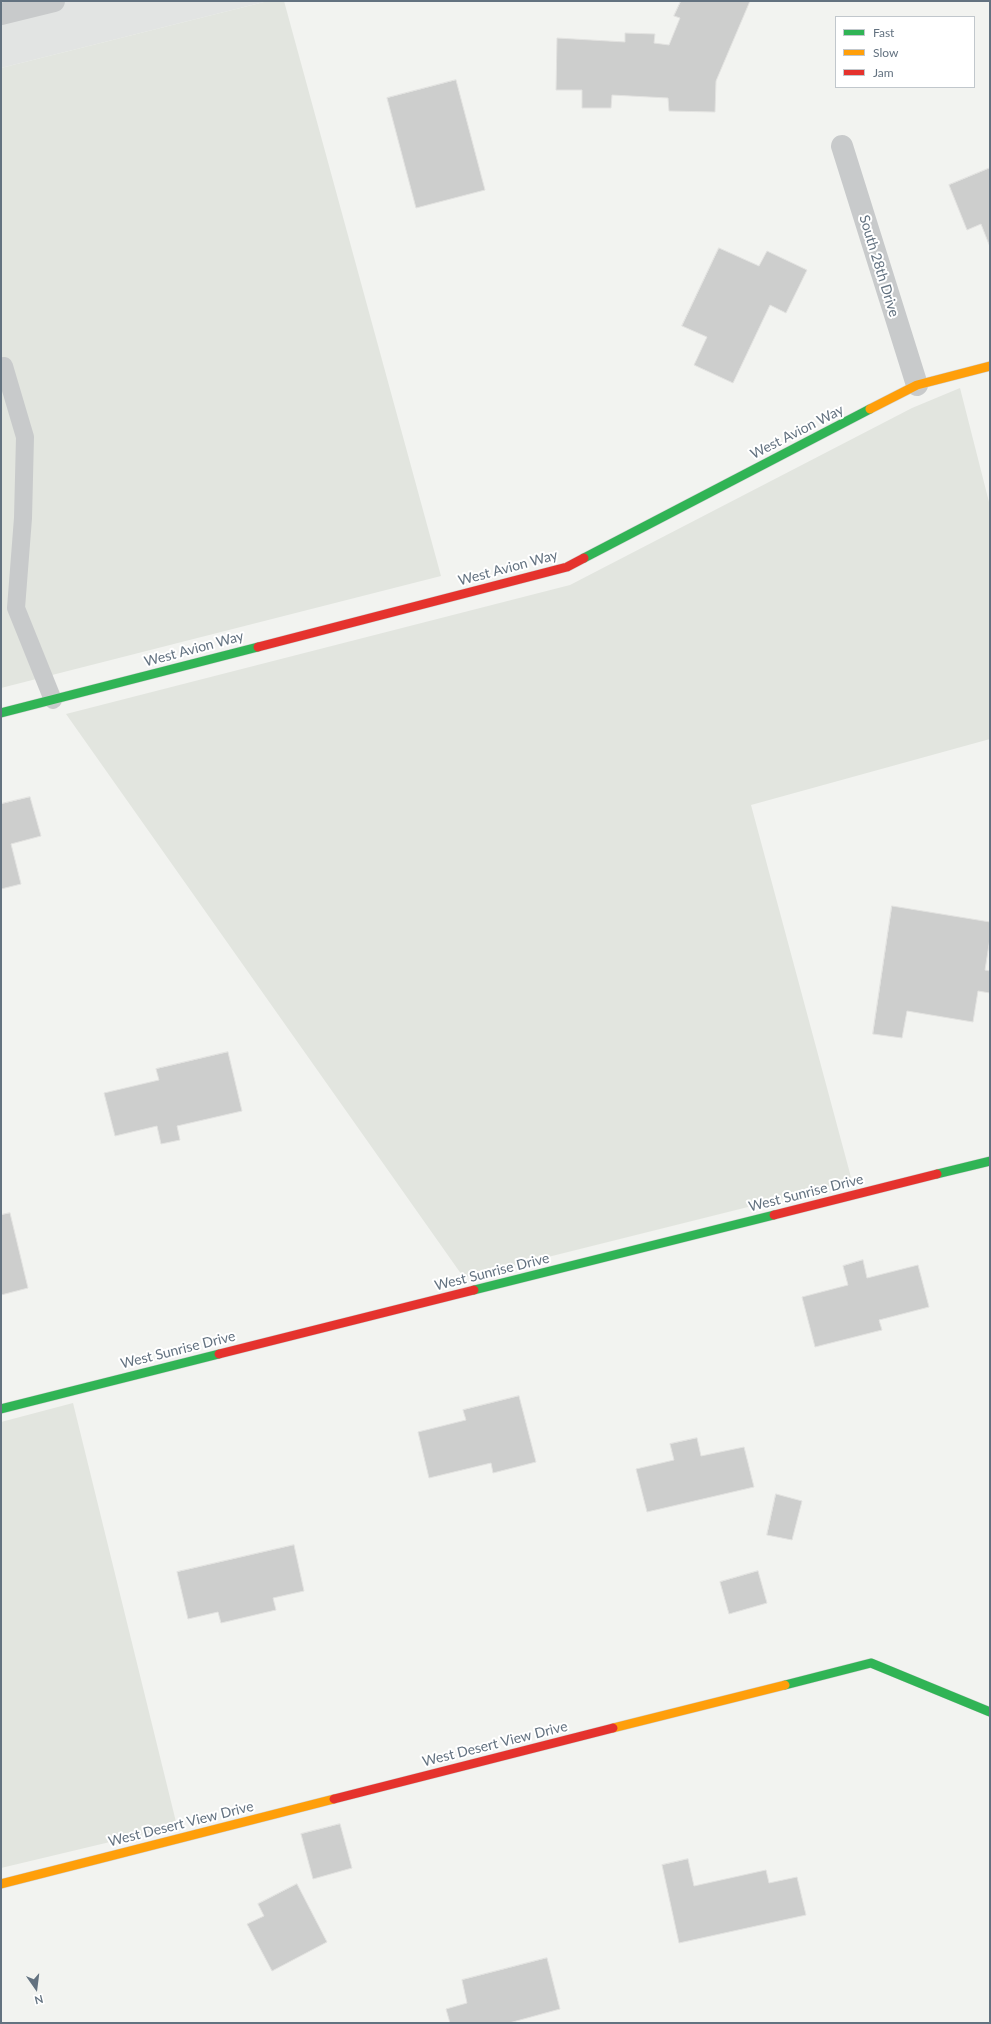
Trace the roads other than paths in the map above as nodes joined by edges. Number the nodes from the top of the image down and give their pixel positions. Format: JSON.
{"nodes":[{"id":1,"x":54,"y":1,"type":"edge"},
{"id":2,"x":1,"y":14,"type":"edge"},
{"id":3,"x":842,"y":146,"type":"dead end"},
{"id":4,"x":4,"y":366,"type":"dead end"},
{"id":5,"x":990,"y":366,"type":"edge"},
{"id":6,"x":916,"y":385,"type":"junction"},
{"id":7,"x":53,"y":700,"type":"junction"},
{"id":8,"x":1,"y":713,"type":"edge"},
{"id":9,"x":990,"y":1162,"type":"edge"},
{"id":10,"x":1,"y":1409,"type":"edge"},
{"id":11,"x":990,"y":1712,"type":"edge"},
{"id":12,"x":1,"y":1884,"type":"edge"}],
"edges":[{"from":1,"to":2,"type":"street"},
{"from":3,"to":6,"type":"street","name":"South 28th Drive"},
{"from":4,"to":7,"type":"lane"},
{"from":5,"to":6,"type":"street","name":"West Avion Way"},
{"from":6,"to":7,"type":"street","name":"West Avion Way"},
{"from":7,"to":8,"type":"street","name":"West Avion Way"},
{"from":9,"to":10,"type":"street","name":"West Sunrise Drive"},
{"from":11,"to":12,"type":"street","name":"West Desert View Drive"}]}
